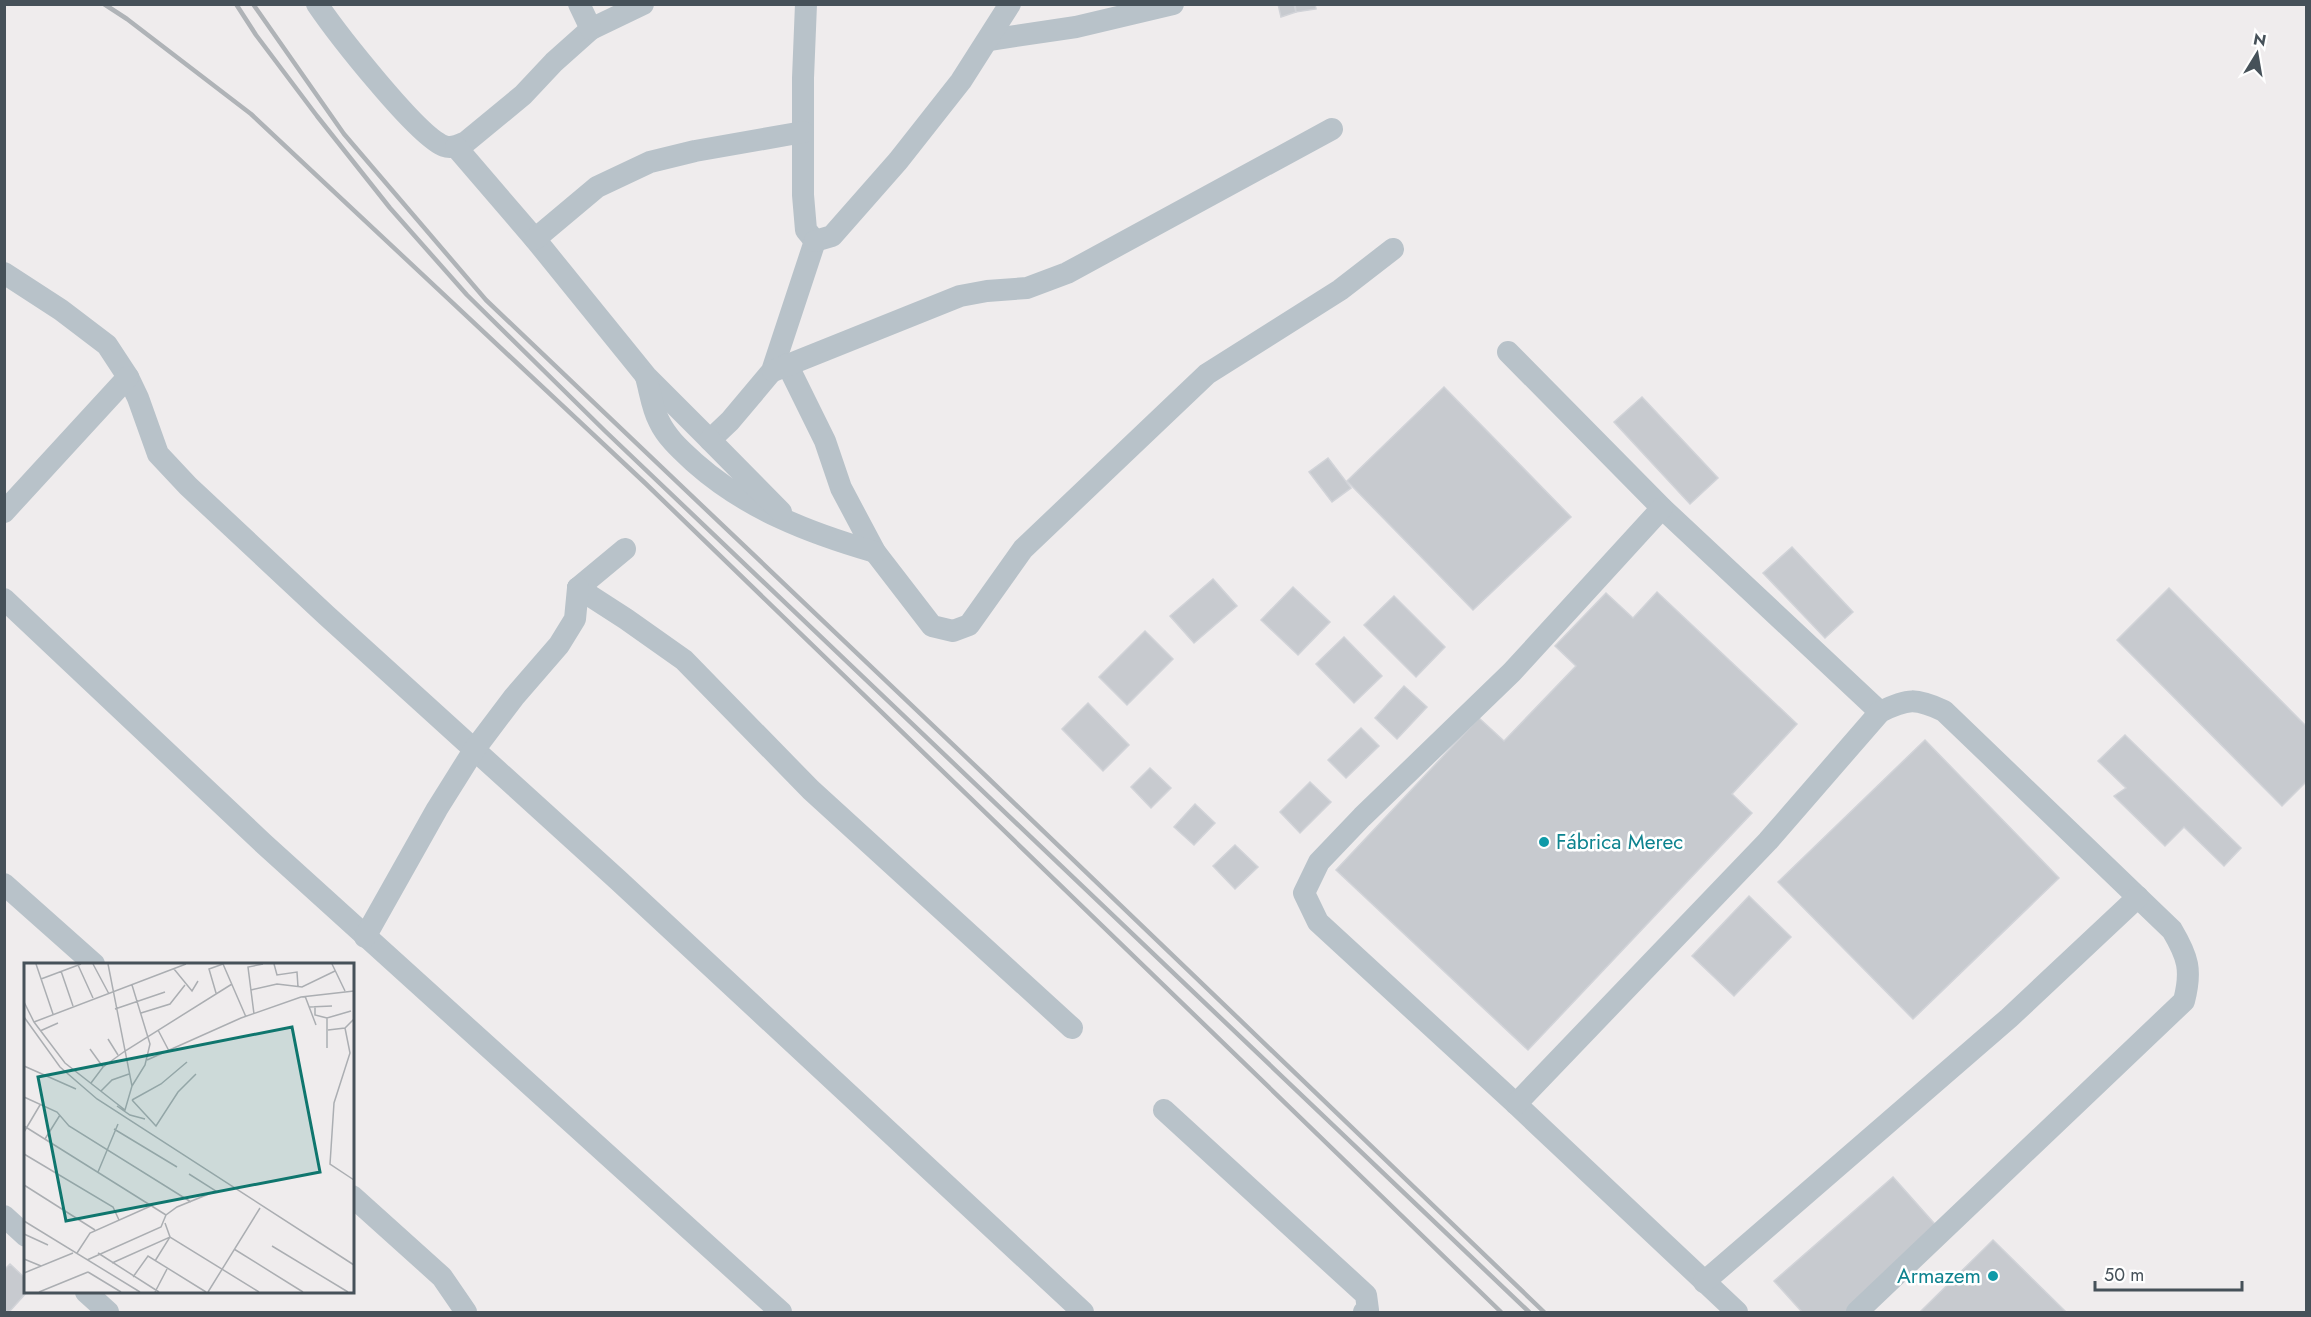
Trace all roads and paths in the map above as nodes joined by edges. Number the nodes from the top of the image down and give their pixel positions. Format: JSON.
{"nodes":[{"id":1,"x":317,"y":4,"type":"edge"},
{"id":2,"x":579,"y":4,"type":"edge"},
{"id":3,"x":643,"y":4,"type":"edge"},
{"id":4,"x":806,"y":4,"type":"edge"},
{"id":5,"x":1010,"y":4,"type":"edge"},
{"id":6,"x":1173,"y":4,"type":"edge"},
{"id":7,"x":591,"y":29,"type":"junction"},
{"id":8,"x":989,"y":40,"type":"junction"},
{"id":9,"x":1332,"y":129,"type":"dead end"},
{"id":10,"x":803,"y":132,"type":"junction"},
{"id":11,"x":456,"y":147,"type":"junction"},
{"id":12,"x":535,"y":239,"type":"junction"},
{"id":13,"x":815,"y":241,"type":"junction"},
{"id":14,"x":1393,"y":249,"type":"dead end"},
{"id":15,"x":4,"y":273,"type":"edge"},
{"id":16,"x":1508,"y":352,"type":"dead end"},
{"id":17,"x":779,"y":368,"type":"junction"},
{"id":18,"x":646,"y":376,"type":"junction"},
{"id":19,"x":128,"y":377,"type":"junction"},
{"id":20,"x":710,"y":440,"type":"junction"},
{"id":21,"x":1662,"y":508,"type":"junction"},
{"id":22,"x":4,"y":512,"type":"edge"},
{"id":23,"x":795,"y":525,"type":"junction"},
{"id":24,"x":625,"y":549,"type":"dead end"},
{"id":25,"x":875,"y":552,"type":"junction"},
{"id":26,"x":578,"y":588,"type":"junction"},
{"id":27,"x":4,"y":599,"type":"edge"},
{"id":28,"x":1880,"y":712,"type":"junction"},
{"id":29,"x":474,"y":750,"type":"junction"},
{"id":30,"x":4,"y":885,"type":"edge"},
{"id":31,"x":2138,"y":897,"type":"junction"},
{"id":32,"x":366,"y":937,"type":"junction"},
{"id":33,"x":93,"y":963,"type":"edge"},
{"id":34,"x":1072,"y":1028,"type":"dead end"},
{"id":35,"x":1516,"y":1104,"type":"junction"},
{"id":36,"x":1164,"y":1110,"type":"dead end"},
{"id":37,"x":354,"y":1199,"type":"edge"},
{"id":38,"x":4,"y":1216,"type":"edge"},
{"id":39,"x":24,"y":1234,"type":"edge"},
{"id":40,"x":1704,"y":1282,"type":"junction"},
{"id":41,"x":87,"y":1293,"type":"edge"},
{"id":42,"x":108,"y":1312,"type":"edge"},
{"id":43,"x":466,"y":1312,"type":"edge"},
{"id":44,"x":781,"y":1312,"type":"edge"},
{"id":45,"x":1083,"y":1312,"type":"edge"},
{"id":46,"x":1364,"y":1312,"type":"edge"},
{"id":47,"x":1737,"y":1312,"type":"edge"},
{"id":48,"x":1857,"y":1312,"type":"edge"}],
"edges":[{"from":1,"to":11,"type":"street"},
{"from":2,"to":7,"type":"street"},
{"from":3,"to":7,"type":"street"},
{"from":4,"to":10,"type":"street"},
{"from":5,"to":8,"type":"street"},
{"from":6,"to":8,"type":"street"},
{"from":7,"to":11,"type":"street"},
{"from":8,"to":13,"type":"street"},
{"from":9,"to":17,"type":"street"},
{"from":10,"to":12,"type":"street"},
{"from":10,"to":13,"type":"street"},
{"from":11,"to":12,"type":"street"},
{"from":12,"to":18,"type":"street"},
{"from":13,"to":17,"type":"street"},
{"from":14,"to":25,"type":"street"},
{"from":15,"to":19,"type":"street"},
{"from":16,"to":21,"type":"street"},
{"from":17,"to":20,"type":"street"},
{"from":17,"to":25,"type":"street"},
{"from":18,"to":20,"type":"street"},
{"from":18,"to":23,"type":"street"},
{"from":19,"to":22,"type":"street"},
{"from":19,"to":29,"type":"street"},
{"from":20,"to":23,"type":"street"},
{"from":21,"to":28,"type":"street"},
{"from":21,"to":35,"type":"street"},
{"from":23,"to":25,"type":"street"},
{"from":24,"to":26,"type":"street"},
{"from":26,"to":29,"type":"street"},
{"from":26,"to":34,"type":"street"},
{"from":27,"to":32,"type":"street"},
{"from":28,"to":31,"type":"street"},
{"from":28,"to":35,"type":"street"},
{"from":29,"to":32,"type":"street"},
{"from":29,"to":45,"type":"street"},
{"from":30,"to":33,"type":"street"},
{"from":31,"to":40,"type":"street"},
{"from":31,"to":48,"type":"street"},
{"from":32,"to":44,"type":"street"},
{"from":35,"to":40,"type":"street"},
{"from":36,"to":46,"type":"street"},
{"from":37,"to":43,"type":"street"},
{"from":38,"to":39,"type":"street"},
{"from":40,"to":47,"type":"street"},
{"from":41,"to":42,"type":"street"}]}
